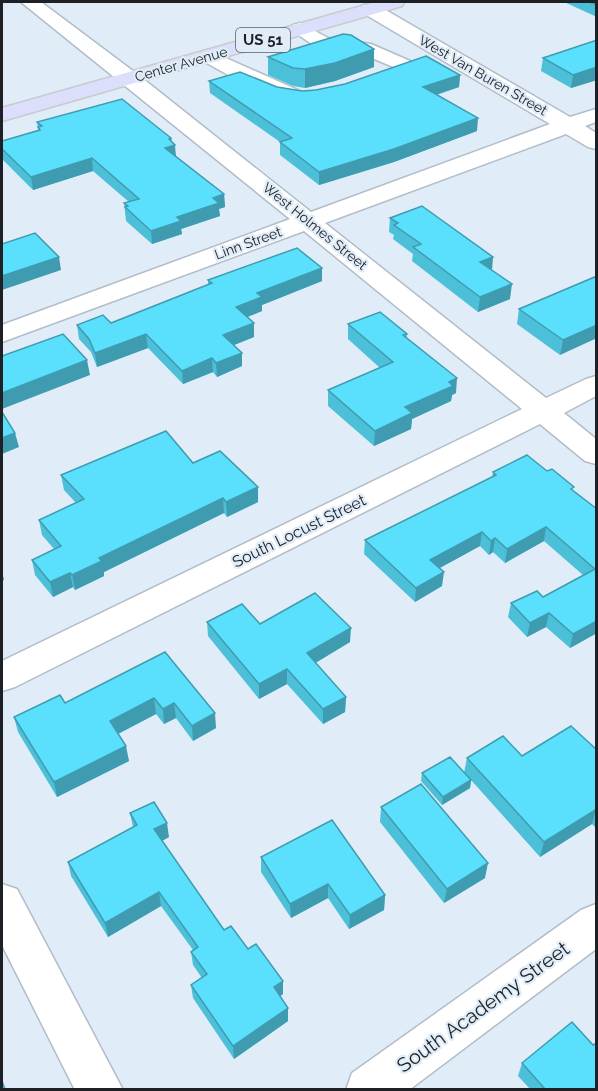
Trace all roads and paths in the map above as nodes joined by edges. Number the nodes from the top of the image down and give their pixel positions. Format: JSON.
{"nodes":[{"id":1,"x":30,"y":2,"type":"edge"},
{"id":2,"x":395,"y":2,"type":"edge"},
{"id":3,"x":370,"y":9,"type":"junction"},
{"id":4,"x":300,"y":29,"type":"junction"},
{"id":5,"x":445,"y":53,"type":"junction"},
{"id":6,"x":208,"y":56,"type":"junction"},
{"id":7,"x":403,"y":65,"type":"junction"},
{"id":8,"x":382,"y":73,"type":"edge"},
{"id":9,"x":130,"y":78,"type":"junction"},
{"id":10,"x":314,"y":94,"type":"edge"},
{"id":11,"x":2,"y":115,"type":"edge"},
{"id":12,"x":597,"y":115,"type":"edge"},
{"id":13,"x":569,"y":125,"type":"junction"},
{"id":14,"x":597,"y":141,"type":"edge"},
{"id":15,"x":308,"y":221,"type":"junction"},
{"id":16,"x":2,"y":334,"type":"edge"},
{"id":17,"x":597,"y":385,"type":"edge"},
{"id":18,"x":543,"y":411,"type":"junction"},
{"id":19,"x":597,"y":454,"type":"edge"},
{"id":20,"x":2,"y":677,"type":"edge"},
{"id":21,"x":2,"y":903,"type":"edge"},
{"id":22,"x":597,"y":924,"type":"edge"},
{"id":23,"x":100,"y":1089,"type":"edge"},
{"id":24,"x":369,"y":1089,"type":"edge"}],
"edges":[{"from":1,"to":9,"type":"street","name":"West Holmes Street"},
{"from":2,"to":3,"type":"main road","name":"Center Avenue","number":"US 51"},
{"from":3,"to":4,"type":"main road","name":"Center Avenue","number":"US 51"},
{"from":3,"to":5,"type":"street","name":"West Van Buren Street"},
{"from":4,"to":6,"type":"main road","name":"Center Avenue","number":"US 51"},
{"from":4,"to":7,"type":"street"},
{"from":5,"to":7,"type":"street"},
{"from":5,"to":13,"type":"street","name":"West Van Buren Street"},
{"from":6,"to":9,"type":"main road","name":"Center Avenue","number":"US 51"},
{"from":6,"to":10,"type":"street"},
{"from":7,"to":8,"type":"street"},
{"from":9,"to":11,"type":"main road","name":"Center Avenue","number":"US 51"},
{"from":9,"to":15,"type":"street","name":"West Holmes Street"},
{"from":12,"to":13,"type":"street","name":"Linn Street"},
{"from":13,"to":14,"type":"street","name":"West Van Buren Street"},
{"from":13,"to":15,"type":"street","name":"Linn Street"},
{"from":15,"to":16,"type":"street","name":"Linn Street"},
{"from":15,"to":18,"type":"street","name":"West Holmes Street"},
{"from":17,"to":18,"type":"street","name":"South Locust Street"},
{"from":18,"to":19,"type":"street","name":"West Holmes Street"},
{"from":18,"to":20,"type":"street","name":"South Locust Street"},
{"from":21,"to":23,"type":"street"},
{"from":22,"to":24,"type":"street","name":"South Academy Street"}]}
